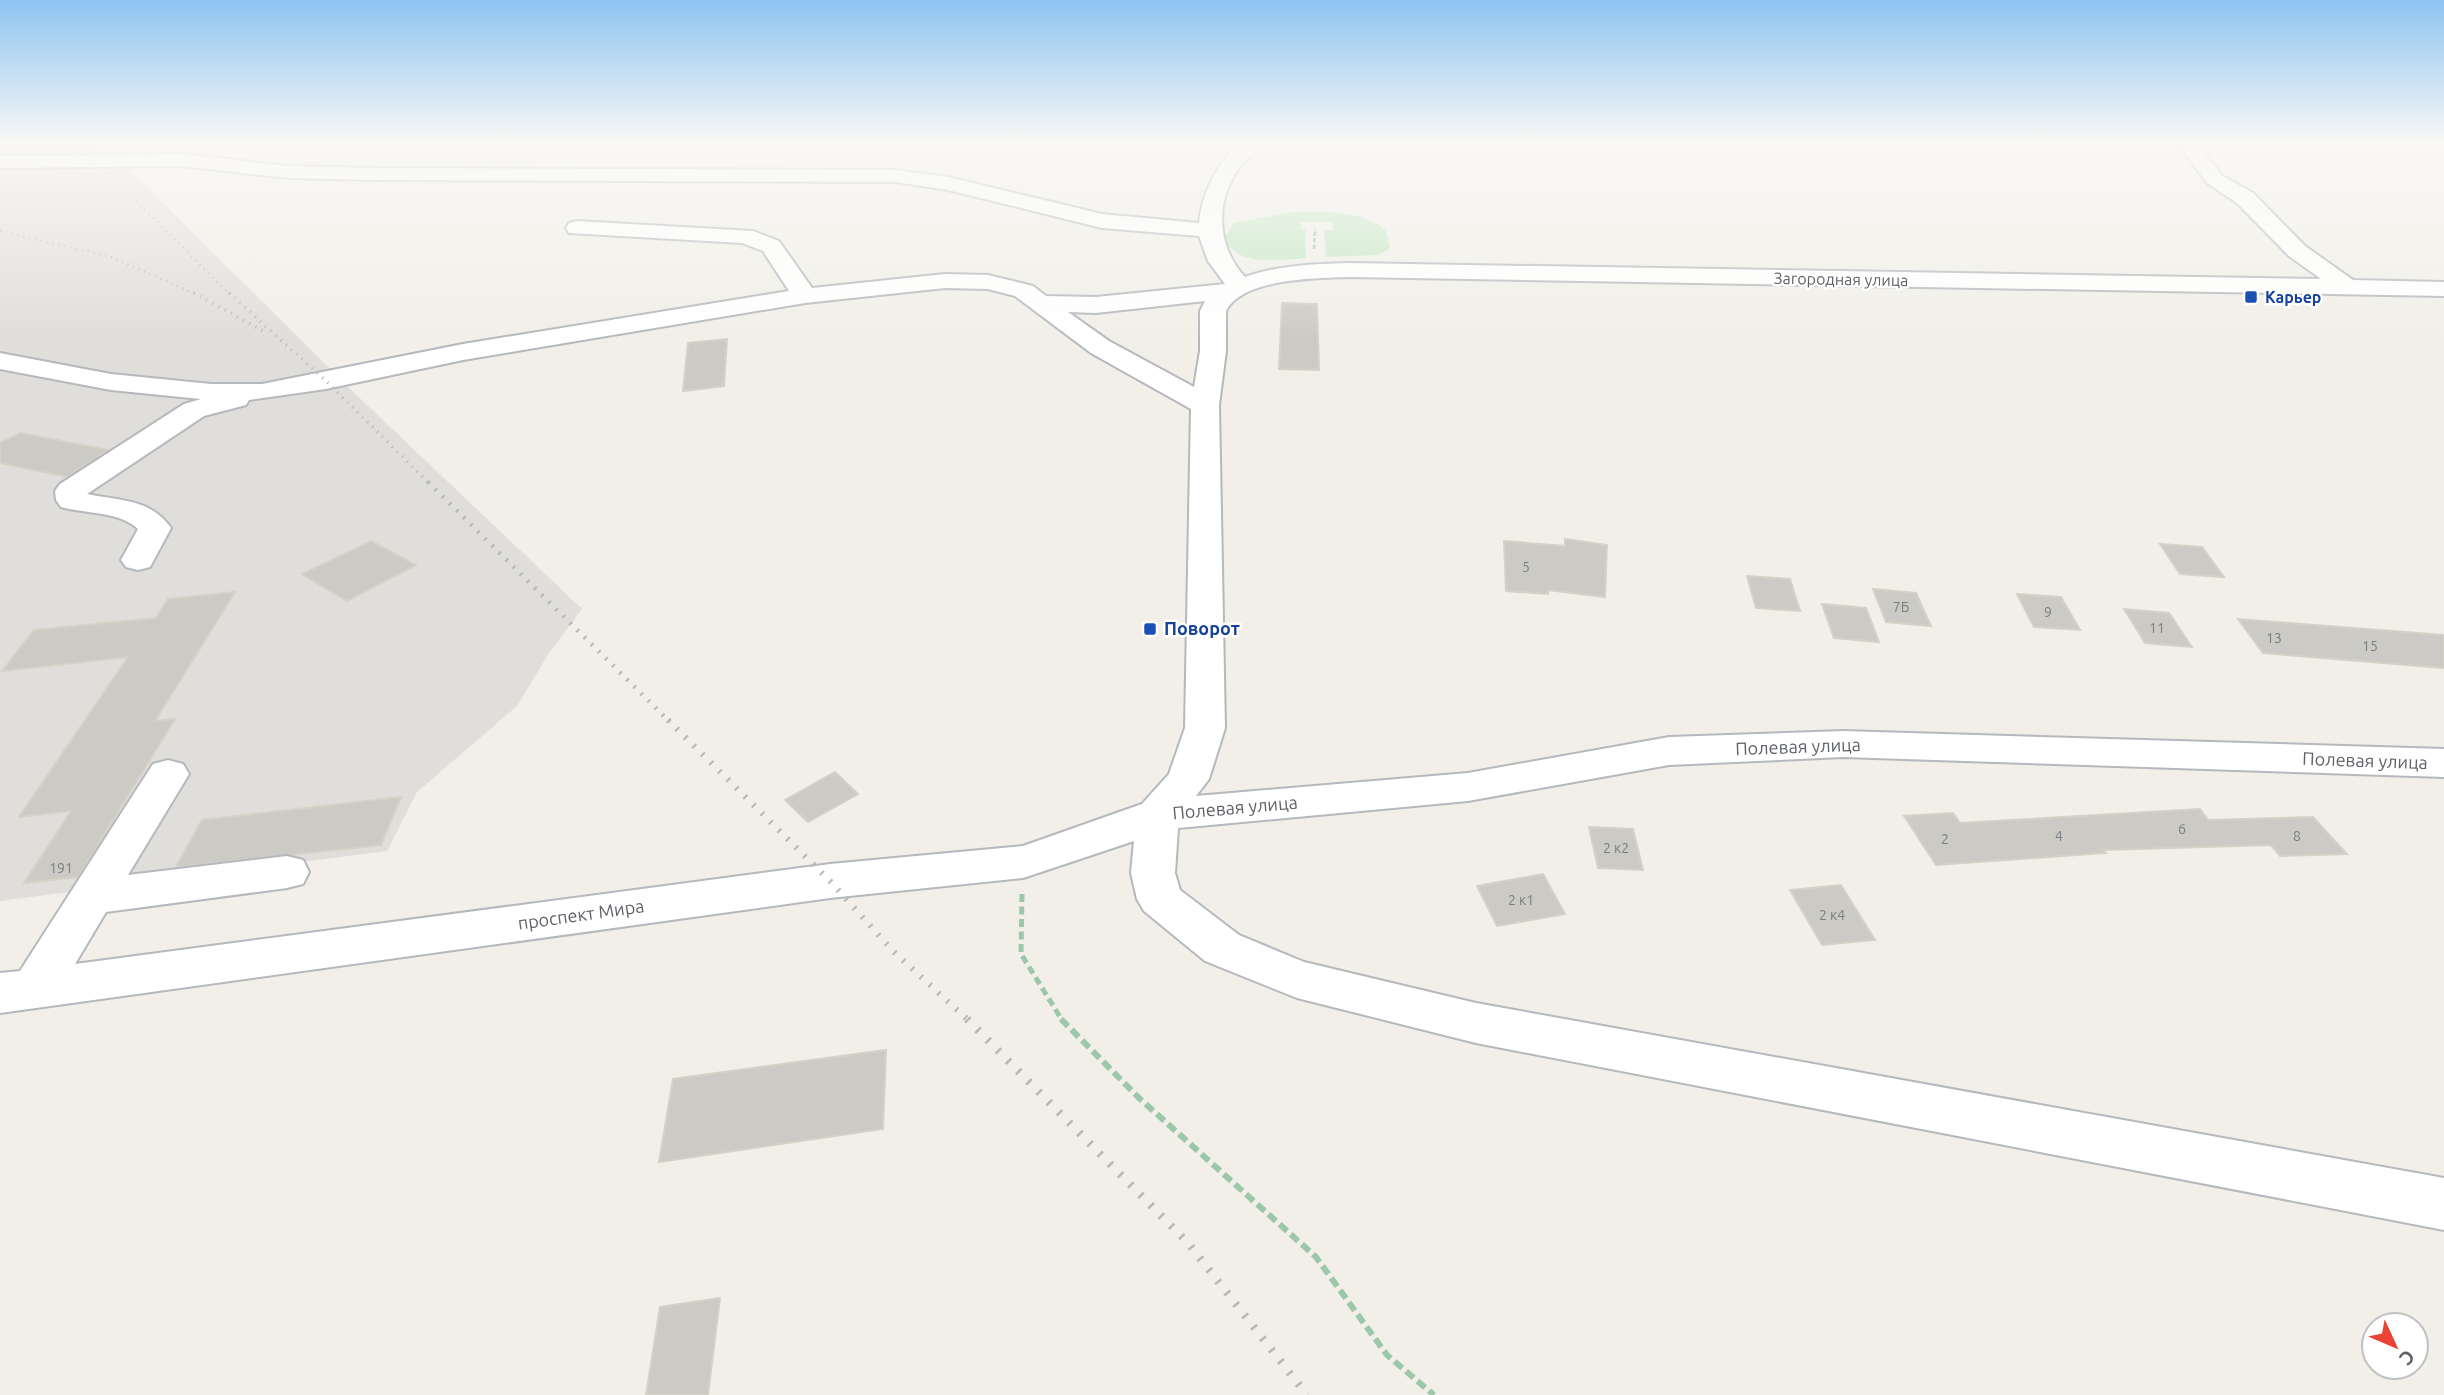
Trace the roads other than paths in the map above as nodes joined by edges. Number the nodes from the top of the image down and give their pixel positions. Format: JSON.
{"nodes":[{"id":1,"x":1056,"y":209,"type":"edge"},
{"id":2,"x":1215,"y":209,"type":"edge"},
{"id":3,"x":2256,"y":209,"type":"edge"},
{"id":4,"x":577,"y":228,"type":"dead end"},
{"id":5,"x":1210,"y":230,"type":"junction"},
{"id":6,"x":2348,"y":288,"type":"junction"},
{"id":7,"x":1236,"y":289,"type":"junction"},
{"id":8,"x":2444,"y":289,"type":"edge"},
{"id":9,"x":805,"y":296,"type":"junction"},
{"id":10,"x":1041,"y":303,"type":"junction"},
{"id":11,"x":0,"y":361,"type":"edge"},
{"id":12,"x":262,"y":392,"type":"junction"},
{"id":13,"x":1205,"y":405,"type":"junction"},
{"id":14,"x":138,"y":560,"type":"dead end"},
{"id":15,"x":2444,"y":763,"type":"edge"},
{"id":16,"x":168,"y":774,"type":"dead end"},
{"id":17,"x":1157,"y":816,"type":"junction"},
{"id":18,"x":287,"y":872,"type":"dead end"},
{"id":19,"x":91,"y":897,"type":"junction"},
{"id":20,"x":17,"y":991,"type":"edge"},
{"id":21,"x":2444,"y":1204,"type":"edge"}],
"edges":[{"from":1,"to":5,"type":"street"},
{"from":2,"to":5,"type":"street"},
{"from":3,"to":6,"type":"street"},
{"from":4,"to":9,"type":"street"},
{"from":5,"to":7,"type":"street"},
{"from":6,"to":7,"type":"street","name":"Загородная улица"},
{"from":6,"to":8,"type":"street","name":"Загородная улица"},
{"from":7,"to":10,"type":"street","name":"Загородная улица"},
{"from":7,"to":13,"type":"street"},
{"from":9,"to":10,"type":"street"},
{"from":9,"to":12,"type":"street"},
{"from":10,"to":13,"type":"street"},
{"from":11,"to":12,"type":"street"},
{"from":12,"to":14,"type":"street"},
{"from":13,"to":17,"type":"street"},
{"from":15,"to":17,"type":"street","name":"Полевая улица"},
{"from":16,"to":19,"type":"street"},
{"from":17,"to":20,"type":"street","name":"проспект Мира"},
{"from":17,"to":21,"type":"street"},
{"from":18,"to":19,"type":"street"},
{"from":19,"to":20,"type":"street"}]}
